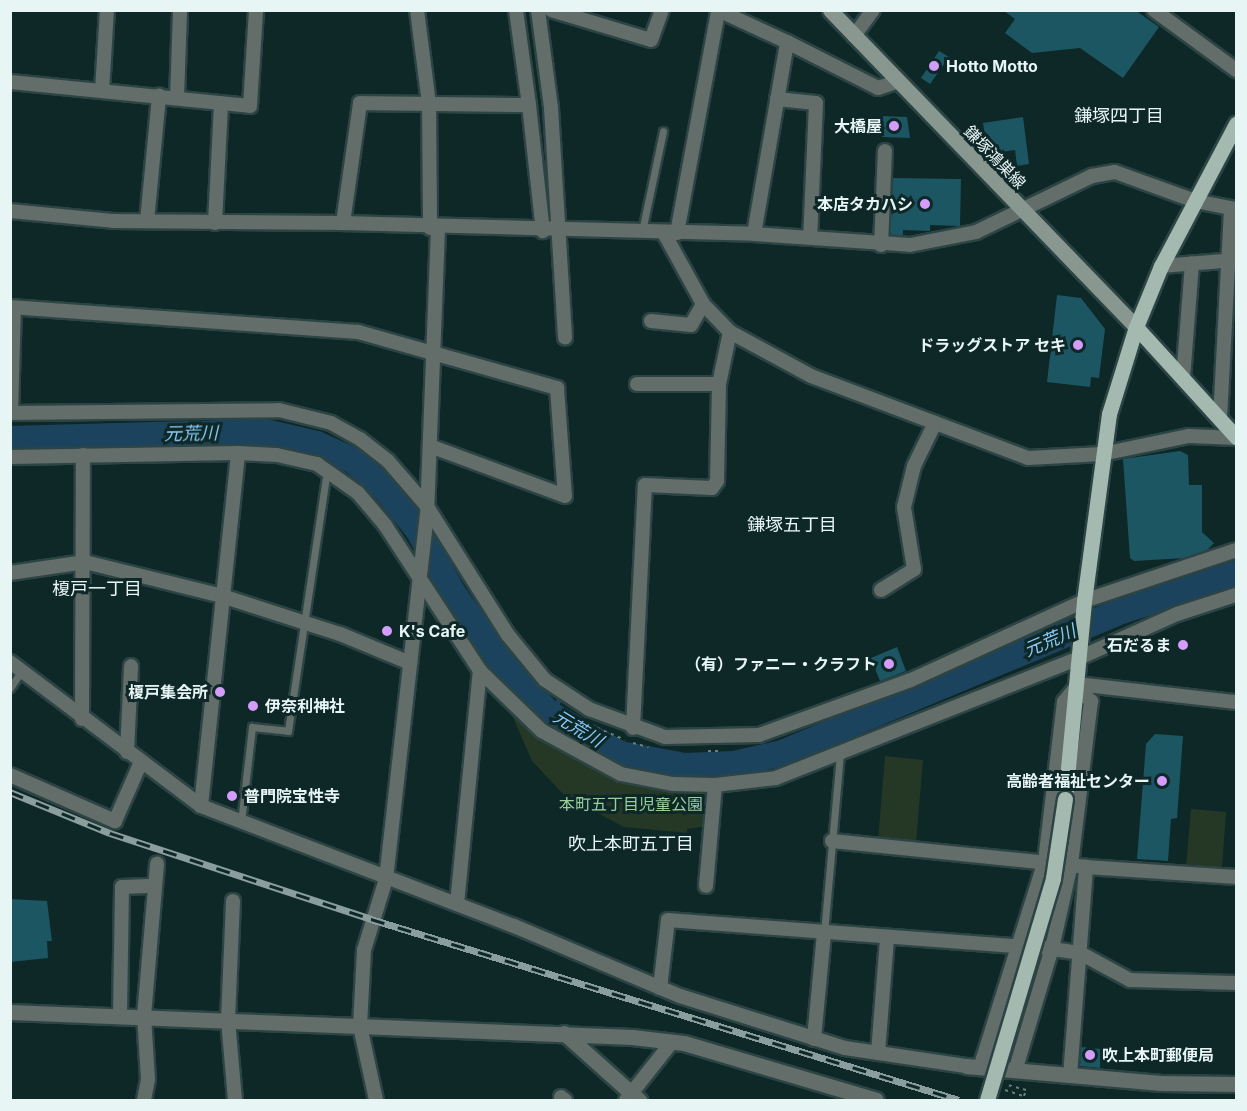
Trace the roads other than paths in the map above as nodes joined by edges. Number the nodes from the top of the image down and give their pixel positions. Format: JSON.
{"nodes":[{"id":1,"x":107,"y":10,"type":"edge"},
{"id":2,"x":180,"y":10,"type":"edge"},
{"id":3,"x":256,"y":10,"type":"edge"},
{"id":4,"x":417,"y":10,"type":"edge"},
{"id":5,"x":516,"y":10,"type":"edge"},
{"id":6,"x":538,"y":10,"type":"edge"},
{"id":7,"x":551,"y":10,"type":"edge"},
{"id":8,"x":662,"y":10,"type":"edge"},
{"id":9,"x":830,"y":10,"type":"edge"},
{"id":10,"x":873,"y":10,"type":"edge"},
{"id":11,"x":1154,"y":10,"type":"edge"},
{"id":12,"x":718,"y":11,"type":"edge"},
{"id":13,"x":854,"y":36,"type":"junction"},
{"id":14,"x":787,"y":42,"type":"junction"},
{"id":15,"x":1236,"y":70,"type":"edge"},
{"id":16,"x":10,"y":82,"type":"edge"},
{"id":17,"x":896,"y":82,"type":"junction"},
{"id":18,"x":102,"y":91,"type":"junction"},
{"id":19,"x":159,"y":96,"type":"junction"},
{"id":20,"x":177,"y":98,"type":"junction"},
{"id":21,"x":777,"y":99,"type":"junction"},
{"id":22,"x":221,"y":103,"type":"junction"},
{"id":23,"x":429,"y":104,"type":"junction"},
{"id":24,"x":529,"y":105,"type":"junction"},
{"id":25,"x":1236,"y":124,"type":"edge"},
{"id":26,"x":663,"y":131,"type":"dead end"},
{"id":27,"x":885,"y":151,"type":"dead end"},
{"id":28,"x":1195,"y":201,"type":"junction"},
{"id":29,"x":1234,"y":209,"type":"edge"},
{"id":30,"x":10,"y":211,"type":"edge"},
{"id":31,"x":1022,"y":211,"type":"junction"},
{"id":32,"x":147,"y":221,"type":"junction"},
{"id":33,"x":215,"y":223,"type":"junction"},
{"id":34,"x":343,"y":223,"type":"junction"},
{"id":35,"x":434,"y":228,"type":"junction"},
{"id":36,"x":543,"y":231,"type":"junction"},
{"id":37,"x":642,"y":231,"type":"junction"},
{"id":38,"x":561,"y":232,"type":"junction"},
{"id":39,"x":670,"y":233,"type":"junction"},
{"id":40,"x":754,"y":234,"type":"junction"},
{"id":41,"x":810,"y":238,"type":"junction"},
{"id":42,"x":880,"y":245,"type":"junction"},
{"id":43,"x":1232,"y":261,"type":"edge"},
{"id":44,"x":1192,"y":262,"type":"junction"},
{"id":45,"x":1161,"y":266,"type":"junction"},
{"id":46,"x":703,"y":304,"type":"junction"},
{"id":47,"x":12,"y":308,"type":"edge"},
{"id":48,"x":651,"y":321,"type":"dead end"},
{"id":49,"x":1136,"y":327,"type":"junction"},
{"id":50,"x":730,"y":332,"type":"junction"},
{"id":51,"x":565,"y":338,"type":"dead end"},
{"id":52,"x":433,"y":356,"type":"junction"},
{"id":53,"x":1183,"y":378,"type":"junction"},
{"id":54,"x":637,"y":384,"type":"dead end"},
{"id":55,"x":719,"y":384,"type":"junction"},
{"id":56,"x":11,"y":413,"type":"edge"},
{"id":57,"x":1220,"y":419,"type":"junction"},
{"id":58,"x":935,"y":423,"type":"junction"},
{"id":59,"x":1236,"y":438,"type":"edge"},
{"id":60,"x":430,"y":446,"type":"junction"},
{"id":61,"x":238,"y":453,"type":"junction"},
{"id":62,"x":1102,"y":454,"type":"junction"},
{"id":63,"x":82,"y":455,"type":"junction"},
{"id":64,"x":10,"y":457,"type":"edge"},
{"id":65,"x":327,"y":471,"type":"junction"},
{"id":66,"x":427,"y":510,"type":"junction"},
{"id":67,"x":1236,"y":550,"type":"edge"},
{"id":68,"x":84,"y":562,"type":"junction"},
{"id":69,"x":10,"y":573,"type":"edge"},
{"id":70,"x":419,"y":579,"type":"junction"},
{"id":71,"x":881,"y":590,"type":"dead end"},
{"id":72,"x":1236,"y":595,"type":"edge"},
{"id":73,"x":222,"y":596,"type":"junction"},
{"id":74,"x":1084,"y":603,"type":"junction"},
{"id":75,"x":306,"y":623,"type":"junction"},
{"id":76,"x":1079,"y":655,"type":"junction"},
{"id":77,"x":410,"y":663,"type":"junction"},
{"id":78,"x":16,"y":666,"type":"edge"},
{"id":79,"x":131,"y":666,"type":"dead end"},
{"id":80,"x":480,"y":670,"type":"junction"},
{"id":81,"x":1076,"y":686,"type":"junction"},
{"id":82,"x":10,"y":688,"type":"edge"},
{"id":83,"x":1236,"y":702,"type":"edge"},
{"id":84,"x":82,"y":719,"type":"junction"},
{"id":85,"x":633,"y":728,"type":"junction"},
{"id":86,"x":127,"y":752,"type":"junction"},
{"id":87,"x":840,"y":754,"type":"junction"},
{"id":88,"x":141,"y":762,"type":"junction"},
{"id":89,"x":10,"y":775,"type":"edge"},
{"id":90,"x":715,"y":785,"type":"junction"},
{"id":91,"x":201,"y":806,"type":"junction"},
{"id":92,"x":241,"y":822,"type":"junction"},
{"id":93,"x":832,"y":841,"type":"junction"},
{"id":94,"x":1044,"y":861,"type":"junction"},
{"id":95,"x":157,"y":864,"type":"dead end"},
{"id":96,"x":1071,"y":864,"type":"junction"},
{"id":97,"x":1086,"y":867,"type":"junction"},
{"id":98,"x":1236,"y":877,"type":"edge"},
{"id":99,"x":386,"y":879,"type":"junction"},
{"id":100,"x":155,"y":885,"type":"junction"},
{"id":101,"x":706,"y":886,"type":"dead end"},
{"id":102,"x":233,"y":901,"type":"dead end"},
{"id":103,"x":457,"y":904,"type":"junction"},
{"id":104,"x":824,"y":933,"type":"junction"},
{"id":105,"x":887,"y":938,"type":"junction"},
{"id":106,"x":1018,"y":946,"type":"junction"},
{"id":107,"x":1052,"y":948,"type":"junction"},
{"id":108,"x":1080,"y":953,"type":"junction"},
{"id":109,"x":1236,"y":983,"type":"edge"},
{"id":110,"x":660,"y":988,"type":"junction"},
{"id":111,"x":10,"y":1012,"type":"edge"},
{"id":112,"x":120,"y":1015,"type":"junction"},
{"id":113,"x":144,"y":1016,"type":"junction"},
{"id":114,"x":228,"y":1020,"type":"junction"},
{"id":115,"x":360,"y":1026,"type":"junction"},
{"id":116,"x":564,"y":1033,"type":"junction"},
{"id":117,"x":814,"y":1039,"type":"junction"},
{"id":118,"x":672,"y":1042,"type":"junction"},
{"id":119,"x":878,"y":1053,"type":"junction"},
{"id":120,"x":973,"y":1067,"type":"junction"},
{"id":121,"x":1015,"y":1071,"type":"junction"},
{"id":122,"x":1070,"y":1076,"type":"junction"},
{"id":123,"x":1236,"y":1084,"type":"edge"},
{"id":124,"x":632,"y":1099,"type":"edge"},
{"id":125,"x":144,"y":1101,"type":"edge"},
{"id":126,"x":234,"y":1101,"type":"edge"},
{"id":127,"x":376,"y":1101,"type":"edge"},
{"id":128,"x":876,"y":1101,"type":"edge"},
{"id":129,"x":987,"y":1101,"type":"edge"}],
"edges":[{"from":1,"to":18,"type":"street"},
{"from":2,"to":20,"type":"street"},
{"from":3,"to":22,"type":"street"},
{"from":4,"to":23,"type":"street"},
{"from":5,"to":24,"type":"street"},
{"from":6,"to":38,"type":"street"},
{"from":7,"to":8,"type":"street"},
{"from":9,"to":13,"type":"main road","name":"鎌塚鴻巣線"},
{"from":10,"to":13,"type":"street"},
{"from":11,"to":15,"type":"street"},
{"from":12,"to":14,"type":"street"},
{"from":12,"to":39,"type":"street"},
{"from":13,"to":17,"type":"main road","name":"鎌塚鴻巣線"},
{"from":14,"to":17,"type":"street"},
{"from":14,"to":21,"type":"street"},
{"from":16,"to":18,"type":"street"},
{"from":17,"to":31,"type":"main road","name":"鎌塚鴻巣線"},
{"from":18,"to":19,"type":"street"},
{"from":19,"to":20,"type":"street"},
{"from":19,"to":32,"type":"street"},
{"from":20,"to":22,"type":"street"},
{"from":21,"to":40,"type":"street"},
{"from":21,"to":41,"type":"street"},
{"from":22,"to":33,"type":"street"},
{"from":23,"to":24,"type":"street"},
{"from":23,"to":34,"type":"street"},
{"from":23,"to":35,"type":"street"},
{"from":24,"to":36,"type":"street"},
{"from":25,"to":28,"type":"main road"},
{"from":26,"to":37,"type":"lane"},
{"from":27,"to":42,"type":"street"},
{"from":28,"to":29,"type":"street"},
{"from":28,"to":31,"type":"street"},
{"from":28,"to":45,"type":"main road"},
{"from":29,"to":43,"type":"street"},
{"from":30,"to":32,"type":"street"},
{"from":31,"to":42,"type":"street"},
{"from":31,"to":49,"type":"main road","name":"鎌塚鴻巣線"},
{"from":32,"to":33,"type":"street"},
{"from":33,"to":34,"type":"street"},
{"from":34,"to":35,"type":"street"},
{"from":35,"to":36,"type":"street"},
{"from":35,"to":52,"type":"street"},
{"from":36,"to":38,"type":"street"},
{"from":37,"to":38,"type":"street"},
{"from":37,"to":39,"type":"street"},
{"from":38,"to":51,"type":"street"},
{"from":39,"to":40,"type":"street"},
{"from":39,"to":46,"type":"street"},
{"from":40,"to":41,"type":"street"},
{"from":41,"to":42,"type":"street"},
{"from":43,"to":44,"type":"street"},
{"from":43,"to":57,"type":"street"},
{"from":44,"to":45,"type":"street"},
{"from":44,"to":53,"type":"street"},
{"from":45,"to":49,"type":"main road"},
{"from":46,"to":48,"type":"street"},
{"from":46,"to":50,"type":"street"},
{"from":47,"to":52,"type":"street"},
{"from":47,"to":56,"type":"street"},
{"from":49,"to":53,"type":"main road"},
{"from":49,"to":62,"type":"main road"},
{"from":50,"to":55,"type":"street"},
{"from":50,"to":58,"type":"street"},
{"from":52,"to":60,"type":"street"},
{"from":52,"to":60,"type":"street"},
{"from":53,"to":57,"type":"main road"},
{"from":54,"to":55,"type":"street"},
{"from":55,"to":85,"type":"street"},
{"from":56,"to":66,"type":"street"},
{"from":57,"to":59,"type":"main road"},
{"from":58,"to":62,"type":"street"},
{"from":58,"to":71,"type":"street"},
{"from":59,"to":62,"type":"street"},
{"from":60,"to":66,"type":"street"},
{"from":61,"to":63,"type":"street"},
{"from":61,"to":65,"type":"street"},
{"from":61,"to":73,"type":"street"},
{"from":62,"to":74,"type":"main road"},
{"from":63,"to":64,"type":"street"},
{"from":63,"to":68,"type":"street"},
{"from":65,"to":70,"type":"street"},
{"from":65,"to":75,"type":"lane"},
{"from":66,"to":70,"type":"street"},
{"from":66,"to":85,"type":"street"},
{"from":67,"to":74,"type":"street"},
{"from":68,"to":69,"type":"street"},
{"from":68,"to":73,"type":"street"},
{"from":68,"to":84,"type":"street"},
{"from":70,"to":77,"type":"street"},
{"from":70,"to":80,"type":"street"},
{"from":72,"to":76,"type":"street"},
{"from":73,"to":75,"type":"street"},
{"from":73,"to":91,"type":"street"},
{"from":74,"to":76,"type":"main road"},
{"from":74,"to":85,"type":"street"},
{"from":75,"to":77,"type":"street"},
{"from":75,"to":92,"type":"lane"},
{"from":76,"to":81,"type":"main road"},
{"from":76,"to":87,"type":"street"},
{"from":77,"to":99,"type":"street"},
{"from":78,"to":82,"type":"lane"},
{"from":78,"to":84,"type":"street"},
{"from":79,"to":86,"type":"street"},
{"from":80,"to":90,"type":"street"},
{"from":80,"to":103,"type":"street"},
{"from":81,"to":83,"type":"street"},
{"from":81,"to":94,"type":"street"},
{"from":81,"to":96,"type":"street"},
{"from":81,"to":129,"type":"main road","bridge":true},
{"from":84,"to":86,"type":"street"},
{"from":86,"to":88,"type":"street"},
{"from":87,"to":90,"type":"street"},
{"from":87,"to":93,"type":"lane"},
{"from":88,"to":89,"type":"street"},
{"from":88,"to":91,"type":"street"},
{"from":90,"to":101,"type":"street"},
{"from":91,"to":92,"type":"street"},
{"from":92,"to":99,"type":"street"},
{"from":93,"to":94,"type":"street"},
{"from":93,"to":104,"type":"lane"},
{"from":94,"to":96,"type":"street"},
{"from":94,"to":106,"type":"street"},
{"from":95,"to":100,"type":"street"},
{"from":96,"to":97,"type":"street"},
{"from":96,"to":107,"type":"street"},
{"from":97,"to":98,"type":"street"},
{"from":97,"to":108,"type":"street"},
{"from":99,"to":103,"type":"street"},
{"from":99,"to":115,"type":"street"},
{"from":100,"to":112,"type":"street"},
{"from":100,"to":113,"type":"street"},
{"from":102,"to":114,"type":"street"},
{"from":103,"to":110,"type":"street"},
{"from":104,"to":105,"type":"street"},
{"from":104,"to":110,"type":"street"},
{"from":104,"to":117,"type":"street"},
{"from":105,"to":106,"type":"street"},
{"from":105,"to":119,"type":"street"},
{"from":106,"to":107,"type":"street"},
{"from":106,"to":120,"type":"street"},
{"from":107,"to":108,"type":"street"},
{"from":107,"to":121,"type":"street"},
{"from":108,"to":109,"type":"street"},
{"from":108,"to":122,"type":"street"},
{"from":110,"to":117,"type":"street"},
{"from":111,"to":112,"type":"street"},
{"from":112,"to":113,"type":"street"},
{"from":113,"to":114,"type":"street"},
{"from":113,"to":125,"type":"street"},
{"from":114,"to":115,"type":"street"},
{"from":114,"to":126,"type":"street"},
{"from":115,"to":116,"type":"street"},
{"from":115,"to":127,"type":"street"},
{"from":116,"to":118,"type":"street"},
{"from":116,"to":124,"type":"street"},
{"from":117,"to":119,"type":"street"},
{"from":118,"to":124,"type":"street"},
{"from":118,"to":128,"type":"street"},
{"from":119,"to":120,"type":"street"},
{"from":120,"to":121,"type":"street"},
{"from":121,"to":122,"type":"street"},
{"from":122,"to":123,"type":"street"}]}
